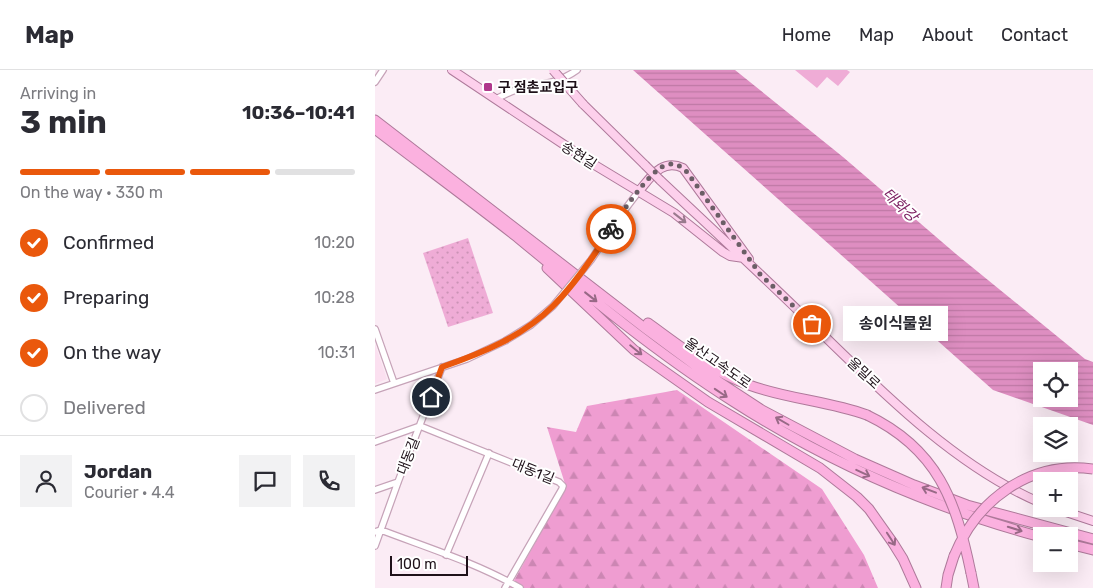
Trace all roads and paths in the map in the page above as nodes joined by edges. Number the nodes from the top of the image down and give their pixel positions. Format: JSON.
{"nodes":[{"id":1,"x":383,"y":70,"type":"edge"},
{"id":2,"x":452,"y":70,"type":"edge"},
{"id":3,"x":553,"y":70,"type":"edge"},
{"id":4,"x":577,"y":70,"type":"edge"},
{"id":5,"x":375,"y":82,"type":"edge"},
{"id":6,"x":496,"y":98,"type":"junction"},
{"id":7,"x":375,"y":120,"type":"edge"},
{"id":8,"x":375,"y":129,"type":"edge"},
{"id":9,"x":639,"y":191,"type":"junction"},
{"id":10,"x":538,"y":256,"type":"junction"},
{"id":11,"x":743,"y":258,"type":"junction"},
{"id":12,"x":760,"y":274,"type":"junction"},
{"id":13,"x":619,"y":308,"type":"junction"},
{"id":14,"x":375,"y":329,"type":"edge"},
{"id":15,"x":442,"y":367,"type":"junction"},
{"id":16,"x":394,"y":383,"type":"junction"},
{"id":17,"x":375,"y":390,"type":"edge"},
{"id":18,"x":420,"y":426,"type":"junction"},
{"id":19,"x":375,"y":442,"type":"edge"},
{"id":20,"x":489,"y":453,"type":"junction"},
{"id":21,"x":1093,"y":469,"type":"edge"},
{"id":22,"x":398,"y":482,"type":"junction"},
{"id":23,"x":375,"y":490,"type":"edge"},
{"id":24,"x":1033,"y":498,"type":"edge"},
{"id":25,"x":1078,"y":516,"type":"edge"},
{"id":26,"x":1093,"y":521,"type":"edge"},
{"id":27,"x":378,"y":531,"type":"edge"},
{"id":28,"x":1033,"y":535,"type":"edge"},
{"id":29,"x":1093,"y":539,"type":"edge"},
{"id":30,"x":375,"y":546,"type":"edge"},
{"id":31,"x":1078,"y":546,"type":"edge"},
{"id":32,"x":1093,"y":550,"type":"edge"},
{"id":33,"x":446,"y":555,"type":"junction"},
{"id":34,"x":509,"y":582,"type":"junction"},
{"id":35,"x":505,"y":588,"type":"edge"},
{"id":36,"x":521,"y":588,"type":"edge"},
{"id":37,"x":916,"y":588,"type":"edge"},
{"id":38,"x":945,"y":588,"type":"edge"},
{"id":39,"x":974,"y":588,"type":"edge"}],
"edges":[{"from":1,"to":5,"type":"street"},
{"from":2,"to":6,"type":"main road"},
{"from":3,"to":11,"type":"main road","name":"울밀로","bridge":true},
{"from":4,"to":6,"type":"street"},
{"from":6,"to":9,"type":"main road","name":"송현길"},
{"from":7,"to":13,"type":"highway","name":"울산고속도로"},
{"from":8,"to":10,"type":"highway","name":"울산고속도로"},
{"from":9,"to":11,"type":"main road","name":"송현길","one_way":true},
{"from":9,"to":12,"type":"main road"},
{"from":9,"to":15,"type":"street","bridge":true},
{"from":10,"to":28,"type":"highway","name":"울산고속도로","one_way":true},
{"from":10,"to":37,"type":"highway","one_way":true},
{"from":11,"to":12,"type":"main road","name":"울밀로"},
{"from":12,"to":24,"type":"main road","name":"울밀로"},
{"from":29,"to":13,"type":"highway","name":"울산고속도로","one_way":true},
{"from":13,"to":39,"type":"highway","bridge":true},
{"from":14,"to":16,"type":"street"},
{"from":15,"to":16,"type":"street"},
{"from":15,"to":18,"type":"street","name":"대동길"},
{"from":16,"to":17,"type":"street"},
{"from":18,"to":19,"type":"street"},
{"from":18,"to":20,"type":"street","name":"대동1길"},
{"from":18,"to":22,"type":"street","name":"대동길"},
{"from":20,"to":33,"type":"street"},
{"from":20,"to":34,"type":"street","name":"대동1길"},
{"from":21,"to":38,"type":"highway","bridge":true},
{"from":22,"to":23,"type":"street"},
{"from":22,"to":27,"type":"street","name":"대동길"},
{"from":25,"to":26,"type":"main road"},
{"from":27,"to":30,"type":"street","name":"대동길"},
{"from":27,"to":33,"type":"street"},
{"from":31,"to":32,"type":"highway"},
{"from":33,"to":34,"type":"street"},
{"from":34,"to":35,"type":"street","name":"대동1길"},
{"from":34,"to":36,"type":"street"}]}
